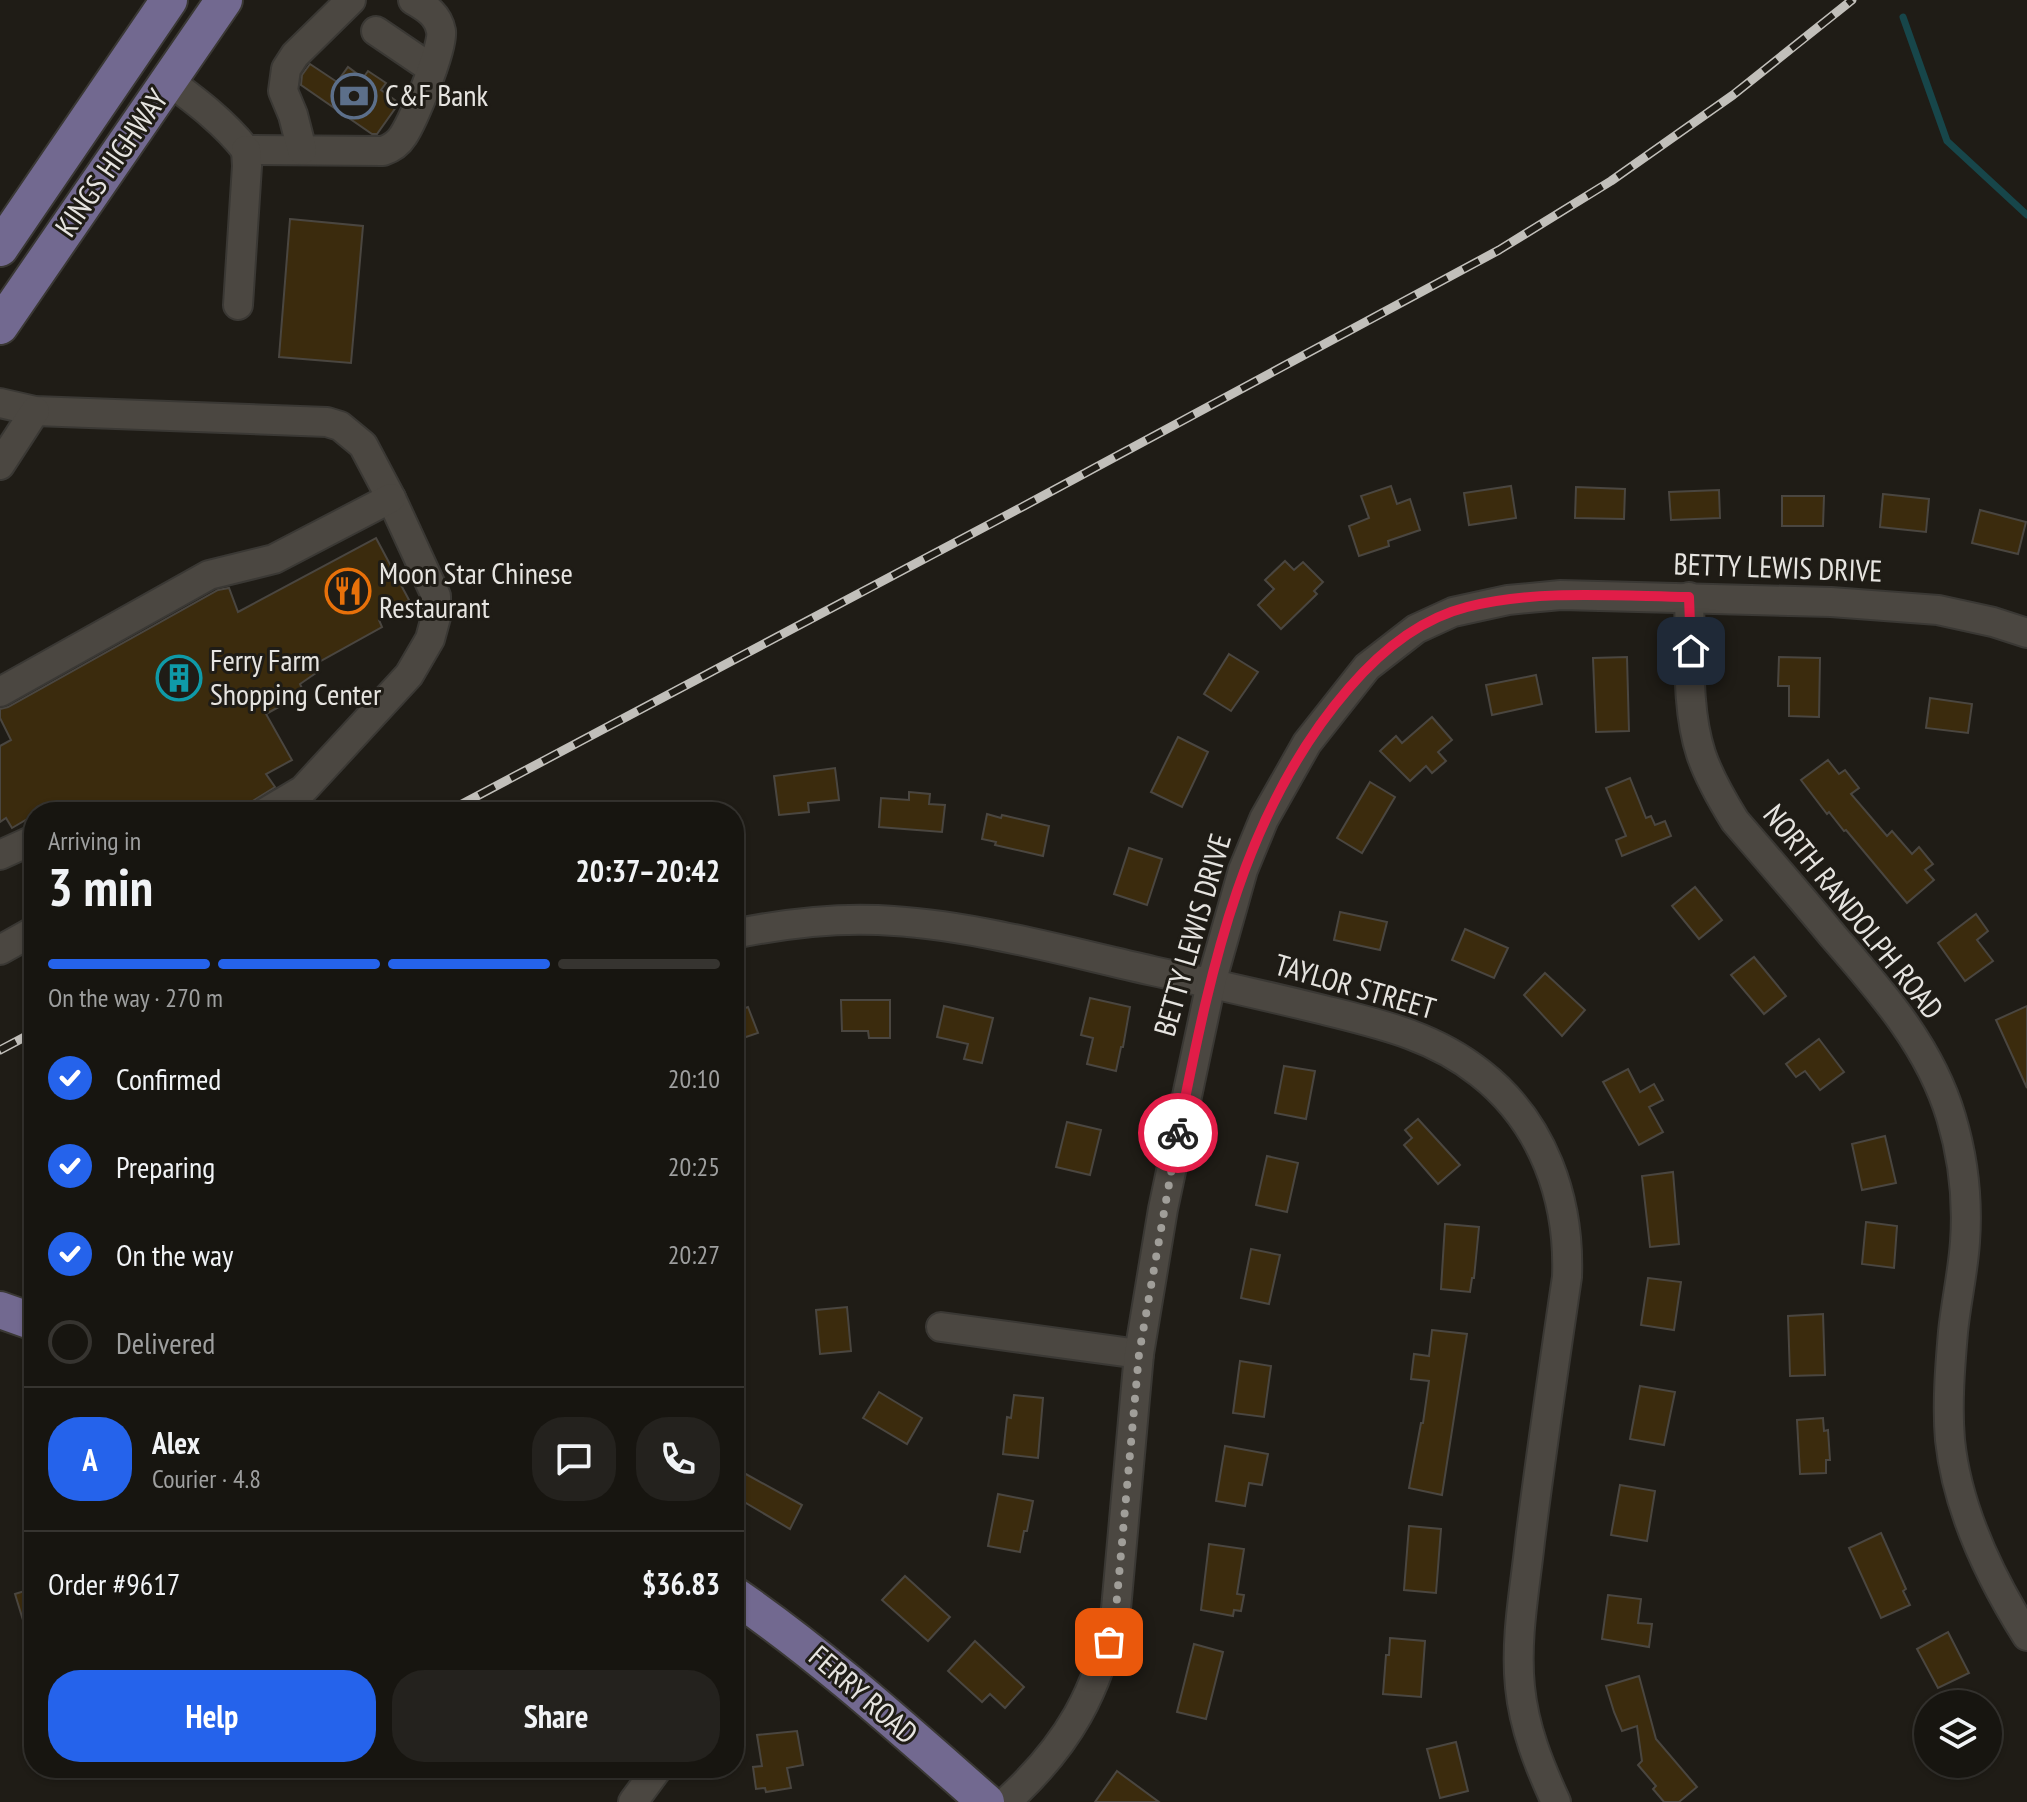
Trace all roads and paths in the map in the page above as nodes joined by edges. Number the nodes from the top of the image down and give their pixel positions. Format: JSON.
{"nodes":[{"id":1,"x":169,"y":0,"type":"edge"},
{"id":2,"x":224,"y":0,"type":"edge"},
{"id":3,"x":351,"y":0,"type":"edge"},
{"id":4,"x":413,"y":0,"type":"edge"},
{"id":5,"x":376,"y":31,"type":"dead end"},
{"id":6,"x":432,"y":69,"type":"junction"},
{"id":7,"x":169,"y":81,"type":"junction"},
{"id":8,"x":246,"y":150,"type":"junction"},
{"id":9,"x":302,"y":150,"type":"junction"},
{"id":10,"x":0,"y":248,"type":"edge"},
{"id":11,"x":238,"y":305,"type":"dead end"},
{"id":12,"x":0,"y":326,"type":"edge"},
{"id":13,"x":0,"y":403,"type":"edge"},
{"id":14,"x":35,"y":411,"type":"junction"},
{"id":15,"x":0,"y":465,"type":"edge"},
{"id":16,"x":391,"y":498,"type":"junction"},
{"id":17,"x":1689,"y":597,"type":"junction"},
{"id":18,"x":2027,"y":633,"type":"edge"},
{"id":19,"x":0,"y":692,"type":"edge"},
{"id":20,"x":283,"y":802,"type":"edge"},
{"id":21,"x":24,"y":844,"type":"edge"},
{"id":22,"x":0,"y":855,"type":"edge"},
{"id":23,"x":744,"y":932,"type":"edge"},
{"id":24,"x":1211,"y":983,"type":"junction"},
{"id":25,"x":0,"y":1310,"type":"edge"},
{"id":26,"x":24,"y":1318,"type":"edge"},
{"id":27,"x":941,"y":1327,"type":"dead end"},
{"id":28,"x":1139,"y":1354,"type":"junction"},
{"id":29,"x":744,"y":1602,"type":"edge"},
{"id":30,"x":2027,"y":1636,"type":"edge"},
{"id":31,"x":651,"y":1778,"type":"edge"},
{"id":32,"x":633,"y":1802,"type":"edge"},
{"id":33,"x":986,"y":1802,"type":"edge"},
{"id":34,"x":1006,"y":1802,"type":"edge"},
{"id":35,"x":1556,"y":1802,"type":"edge"}],
"edges":[{"from":1,"to":10,"type":"main road","name":"KINGS HIGHWAY"},
{"from":2,"to":7,"type":"main road","name":"KINGS HIGHWAY"},
{"from":3,"to":9,"type":"street"},
{"from":4,"to":6,"type":"street"},
{"from":5,"to":6,"type":"street"},
{"from":6,"to":9,"type":"street"},
{"from":7,"to":8,"type":"street"},
{"from":7,"to":12,"type":"main road","name":"KINGS HIGHWAY"},
{"from":8,"to":9,"type":"street"},
{"from":8,"to":11,"type":"street"},
{"from":13,"to":14,"type":"street"},
{"from":14,"to":15,"type":"street"},
{"from":14,"to":16,"type":"street"},
{"from":16,"to":19,"type":"street"},
{"from":16,"to":20,"type":"street"},
{"from":17,"to":18,"type":"street","name":"BETTY LEWIS DRIVE"},
{"from":17,"to":24,"type":"street","name":"BETTY LEWIS DRIVE"},
{"from":17,"to":30,"type":"street","name":"NORTH RANDOLPH ROAD"},
{"from":21,"to":22,"type":"street"},
{"from":23,"to":24,"type":"street","name":"TAYLOR STREET"},
{"from":24,"to":28,"type":"street","name":"BETTY LEWIS DRIVE"},
{"from":24,"to":35,"type":"street","name":"TAYLOR STREET"},
{"from":25,"to":26,"type":"main road"},
{"from":27,"to":28,"type":"street"},
{"from":28,"to":34,"type":"street","name":"BETTY LEWIS DRIVE"},
{"from":29,"to":33,"type":"main road","name":"FERRY ROAD"},
{"from":31,"to":32,"type":"street"}]}
